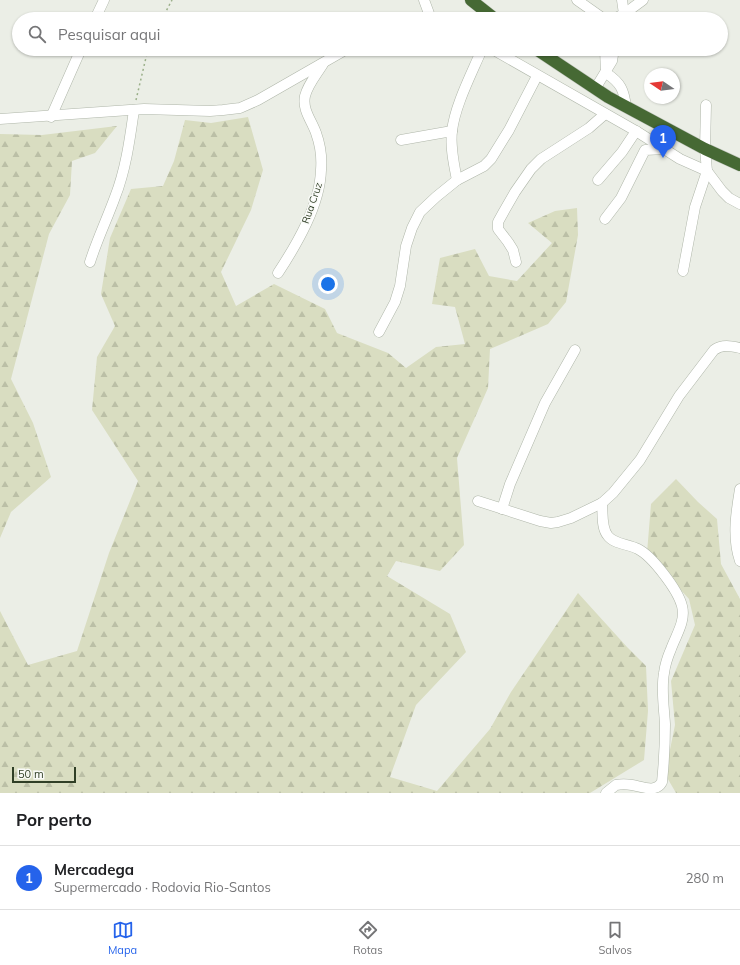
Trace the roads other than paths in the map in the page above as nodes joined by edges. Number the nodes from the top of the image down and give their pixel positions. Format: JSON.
{"nodes":[{"id":1,"x":104,"y":0,"type":"edge"},
{"id":2,"x":424,"y":0,"type":"edge"},
{"id":3,"x":471,"y":0,"type":"edge"},
{"id":4,"x":578,"y":0,"type":"edge"},
{"id":5,"x":622,"y":0,"type":"edge"},
{"id":6,"x":643,"y":0,"type":"edge"},
{"id":7,"x":98,"y":12,"type":"edge"},
{"id":8,"x":428,"y":12,"type":"edge"},
{"id":9,"x":486,"y":12,"type":"edge"},
{"id":10,"x":594,"y":12,"type":"edge"},
{"id":11,"x":624,"y":12,"type":"edge"},
{"id":12,"x":627,"y":12,"type":"edge"},
{"id":13,"x":78,"y":56,"type":"edge"},
{"id":14,"x":335,"y":56,"type":"edge"},
{"id":15,"x":479,"y":56,"type":"edge"},
{"id":16,"x":504,"y":56,"type":"edge"},
{"id":17,"x":546,"y":56,"type":"edge"},
{"id":18,"x":605,"y":56,"type":"edge"},
{"id":19,"x":613,"y":56,"type":"edge"},
{"id":20,"x":324,"y":62,"type":"junction"},
{"id":21,"x":606,"y":73,"type":"junction"},
{"id":22,"x":537,"y":76,"type":"junction"},
{"id":23,"x":595,"y":89,"type":"junction"},
{"id":24,"x":706,"y":105,"type":"dead end"},
{"id":25,"x":626,"y":108,"type":"junction"},
{"id":26,"x":134,"y":110,"type":"junction"},
{"id":27,"x":605,"y":114,"type":"junction"},
{"id":28,"x":51,"y":117,"type":"junction"},
{"id":29,"x":0,"y":120,"type":"edge"},
{"id":30,"x":452,"y":131,"type":"junction"},
{"id":31,"x":639,"y":133,"type":"junction"},
{"id":32,"x":400,"y":140,"type":"dead end"},
{"id":33,"x":665,"y":149,"type":"junction"},
{"id":34,"x":705,"y":149,"type":"junction"},
{"id":35,"x":645,"y":150,"type":"junction"},
{"id":36,"x":738,"y":162,"type":"edge"},
{"id":37,"x":707,"y":171,"type":"junction"},
{"id":38,"x":457,"y":180,"type":"junction"},
{"id":39,"x":598,"y":180,"type":"dead end"},
{"id":40,"x":740,"y":204,"type":"edge"},
{"id":41,"x":606,"y":219,"type":"dead end"},
{"id":42,"x":90,"y":262,"type":"dead end"},
{"id":43,"x":516,"y":262,"type":"dead end"},
{"id":44,"x":683,"y":270,"type":"dead end"},
{"id":45,"x":278,"y":273,"type":"dead end"},
{"id":46,"x":379,"y":332,"type":"dead end"},
{"id":47,"x":740,"y":348,"type":"edge"},
{"id":48,"x":574,"y":350,"type":"dead end"},
{"id":49,"x":740,"y":489,"type":"edge"},
{"id":50,"x":478,"y":501,"type":"dead end"},
{"id":51,"x":602,"y":503,"type":"junction"},
{"id":52,"x":502,"y":509,"type":"junction"},
{"id":53,"x":740,"y":562,"type":"edge"},
{"id":54,"x":606,"y":793,"type":"edge"}],
"edges":[{"from":1,"to":7,"type":"street"},
{"from":2,"to":8,"type":"street"},
{"from":3,"to":9,"type":"highway"},
{"from":4,"to":10,"type":"street"},
{"from":5,"to":11,"type":"street"},
{"from":6,"to":12,"type":"street"},
{"from":13,"to":28,"type":"street"},
{"from":14,"to":20,"type":"street"},
{"from":15,"to":30,"type":"street"},
{"from":16,"to":22,"type":"street"},
{"from":17,"to":23,"type":"highway"},
{"from":18,"to":21,"type":"street"},
{"from":19,"to":21,"type":"street"},
{"from":20,"to":26,"type":"street"},
{"from":20,"to":45,"type":"street","name":"Rua Cruz"},
{"from":21,"to":23,"type":"street"},
{"from":21,"to":25,"type":"street"},
{"from":22,"to":27,"type":"street"},
{"from":22,"to":38,"type":"street"},
{"from":23,"to":25,"type":"highway"},
{"from":24,"to":34,"type":"street"},
{"from":25,"to":34,"type":"highway"},
{"from":26,"to":28,"type":"street"},
{"from":26,"to":42,"type":"street"},
{"from":27,"to":31,"type":"street"},
{"from":27,"to":43,"type":"street"},
{"from":28,"to":29,"type":"street"},
{"from":30,"to":32,"type":"street"},
{"from":30,"to":38,"type":"street"},
{"from":31,"to":33,"type":"street"},
{"from":31,"to":35,"type":"street"},
{"from":31,"to":39,"type":"street"},
{"from":33,"to":35,"type":"street"},
{"from":33,"to":37,"type":"street"},
{"from":34,"to":36,"type":"highway"},
{"from":34,"to":37,"type":"street"},
{"from":35,"to":41,"type":"street"},
{"from":37,"to":40,"type":"street"},
{"from":37,"to":44,"type":"street"},
{"from":38,"to":46,"type":"street"},
{"from":47,"to":51,"type":"street"},
{"from":48,"to":52,"type":"street"},
{"from":49,"to":53,"type":"street"},
{"from":50,"to":52,"type":"street"},
{"from":51,"to":52,"type":"street"},
{"from":51,"to":54,"type":"street"}]}
